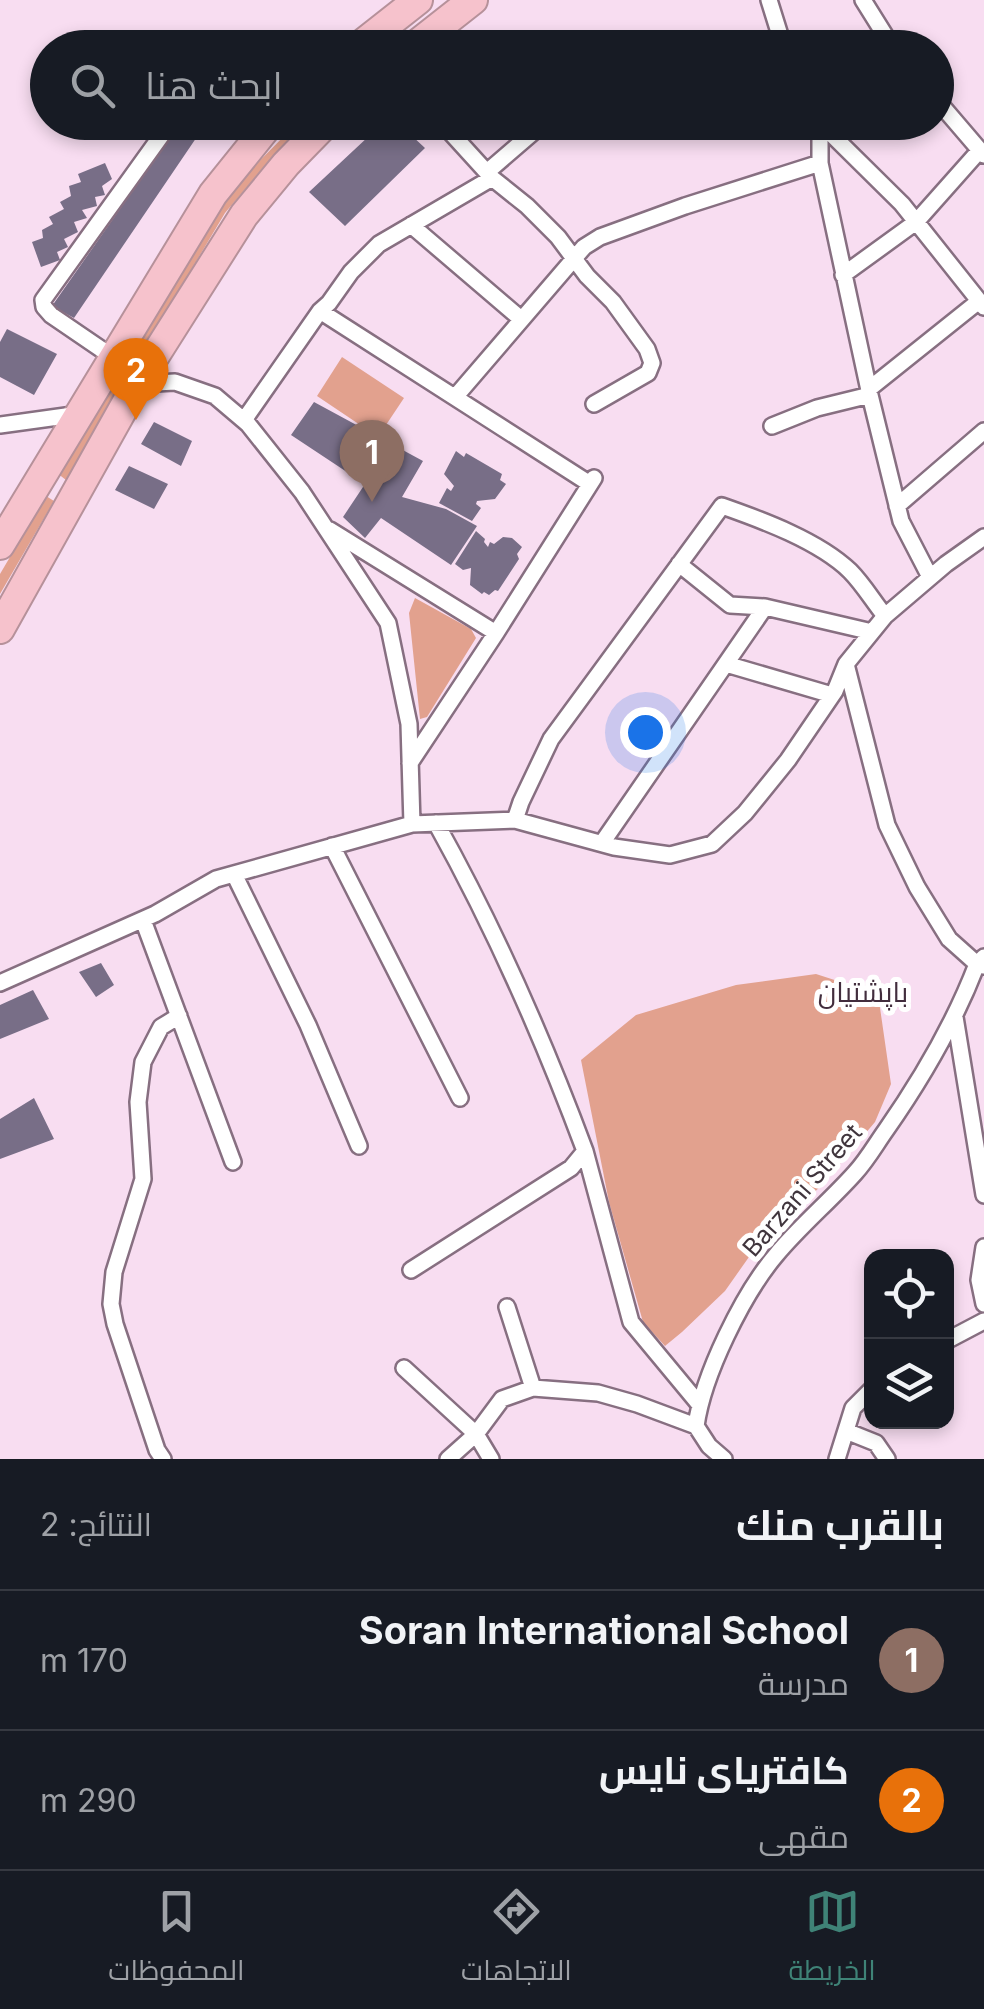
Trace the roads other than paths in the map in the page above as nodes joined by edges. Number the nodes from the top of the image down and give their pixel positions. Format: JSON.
{"nodes":[{"id":1,"x":418,"y":0,"type":"edge"},
{"id":2,"x":473,"y":0,"type":"edge"},
{"id":3,"x":769,"y":0,"type":"edge"},
{"id":4,"x":862,"y":0,"type":"edge"},
{"id":5,"x":380,"y":30,"type":"edge"},
{"id":6,"x":435,"y":30,"type":"edge"},
{"id":7,"x":778,"y":30,"type":"edge"},
{"id":8,"x":881,"y":30,"type":"edge"},
{"id":9,"x":954,"y":120,"type":"edge"},
{"id":10,"x":158,"y":140,"type":"edge"},
{"id":11,"x":252,"y":140,"type":"edge"},
{"id":12,"x":309,"y":140,"type":"edge"},
{"id":13,"x":457,"y":140,"type":"edge"},
{"id":14,"x":526,"y":140,"type":"edge"},
{"id":15,"x":821,"y":140,"type":"edge"},
{"id":16,"x":838,"y":140,"type":"edge"},
{"id":17,"x":982,"y":152,"type":"edge"},
{"id":18,"x":820,"y":163,"type":"junction"},
{"id":19,"x":489,"y":175,"type":"junction"},
{"id":20,"x":916,"y":222,"type":"junction"},
{"id":21,"x":411,"y":225,"type":"junction"},
{"id":22,"x":574,"y":259,"type":"junction"},
{"id":23,"x":844,"y":275,"type":"junction"},
{"id":24,"x":982,"y":304,"type":"edge"},
{"id":25,"x":320,"y":310,"type":"junction"},
{"id":26,"x":520,"y":319,"type":"junction"},
{"id":27,"x":114,"y":358,"type":"junction"},
{"id":28,"x":137,"y":384,"type":"junction"},
{"id":29,"x":869,"y":392,"type":"junction"},
{"id":30,"x":456,"y":396,"type":"junction"},
{"id":31,"x":594,"y":404,"type":"dead end"},
{"id":32,"x":80,"y":414,"type":"junction"},
{"id":33,"x":244,"y":420,"type":"junction"},
{"id":34,"x":0,"y":426,"type":"edge"},
{"id":35,"x":772,"y":426,"type":"dead end"},
{"id":36,"x":984,"y":431,"type":"edge"},
{"id":37,"x":44,"y":473,"type":"junction"},
{"id":38,"x":78,"y":488,"type":"junction"},
{"id":39,"x":897,"y":506,"type":"junction"},
{"id":40,"x":323,"y":526,"type":"junction"},
{"id":41,"x":983,"y":542,"type":"edge"},
{"id":42,"x":0,"y":545,"type":"edge"},
{"id":43,"x":679,"y":564,"type":"junction"},
{"id":44,"x":930,"y":578,"type":"junction"},
{"id":45,"x":764,"y":608,"type":"junction"},
{"id":46,"x":884,"y":616,"type":"junction"},
{"id":47,"x":0,"y":629,"type":"edge"},
{"id":48,"x":496,"y":632,"type":"junction"},
{"id":49,"x":872,"y":632,"type":"junction"},
{"id":50,"x":726,"y":664,"type":"junction"},
{"id":51,"x":846,"y":664,"type":"junction"},
{"id":52,"x":832,"y":695,"type":"junction"},
{"id":53,"x":410,"y":763,"type":"junction"},
{"id":54,"x":515,"y":820,"type":"junction"},
{"id":55,"x":436,"y":823,"type":"junction"},
{"id":56,"x":412,"y":824,"type":"junction"},
{"id":57,"x":602,"y":844,"type":"junction"},
{"id":58,"x":332,"y":846,"type":"junction"},
{"id":59,"x":234,"y":874,"type":"junction"},
{"id":60,"x":143,"y":920,"type":"junction"},
{"id":61,"x":982,"y":962,"type":"edge"},
{"id":62,"x":0,"y":983,"type":"edge"},
{"id":63,"x":179,"y":1016,"type":"junction"},
{"id":64,"x":955,"y":1017,"type":"junction"},
{"id":65,"x":460,"y":1098,"type":"dead end"},
{"id":66,"x":358,"y":1146,"type":"dead end"},
{"id":67,"x":585,"y":1151,"type":"junction"},
{"id":68,"x":233,"y":1162,"type":"dead end"},
{"id":69,"x":984,"y":1195,"type":"edge"},
{"id":70,"x":984,"y":1247,"type":"edge"},
{"id":71,"x":411,"y":1270,"type":"dead end"},
{"id":72,"x":984,"y":1304,"type":"edge"},
{"id":73,"x":506,"y":1306,"type":"dead end"},
{"id":74,"x":984,"y":1321,"type":"edge"},
{"id":75,"x":950,"y":1339,"type":"edge"},
{"id":76,"x":404,"y":1368,"type":"dead end"},
{"id":77,"x":533,"y":1388,"type":"junction"},
{"id":78,"x":864,"y":1398,"type":"edge"},
{"id":79,"x":699,"y":1404,"type":"junction"},
{"id":80,"x":696,"y":1426,"type":"junction"},
{"id":81,"x":846,"y":1430,"type":"junction"},
{"id":82,"x":476,"y":1434,"type":"junction"},
{"id":83,"x":163,"y":1459,"type":"edge"},
{"id":84,"x":448,"y":1459,"type":"edge"},
{"id":85,"x":491,"y":1459,"type":"edge"},
{"id":86,"x":724,"y":1459,"type":"edge"},
{"id":87,"x":837,"y":1459,"type":"edge"},
{"id":88,"x":888,"y":1459,"type":"edge"}],
"edges":[{"from":1,"to":5,"type":"highway"},
{"from":2,"to":6,"type":"highway"},
{"from":3,"to":7,"type":"street"},
{"from":4,"to":8,"type":"street"},
{"from":9,"to":17,"type":"street"},
{"from":10,"to":27,"type":"street"},
{"from":11,"to":27,"type":"highway"},
{"from":12,"to":28,"type":"highway"},
{"from":13,"to":19,"type":"street"},
{"from":14,"to":19,"type":"street"},
{"from":15,"to":18,"type":"street"},
{"from":16,"to":20,"type":"street"},
{"from":17,"to":20,"type":"street"},
{"from":18,"to":22,"type":"street"},
{"from":18,"to":23,"type":"street"},
{"from":19,"to":21,"type":"street"},
{"from":19,"to":22,"type":"street"},
{"from":20,"to":23,"type":"street"},
{"from":20,"to":24,"type":"street"},
{"from":21,"to":25,"type":"street"},
{"from":21,"to":26,"type":"street"},
{"from":22,"to":26,"type":"street"},
{"from":22,"to":31,"type":"street"},
{"from":23,"to":29,"type":"street"},
{"from":24,"to":29,"type":"street"},
{"from":25,"to":30,"type":"street"},
{"from":25,"to":33,"type":"street"},
{"from":26,"to":30,"type":"street"},
{"from":27,"to":32,"type":"highway"},
{"from":28,"to":33,"type":"street"},
{"from":28,"to":38,"type":"highway"},
{"from":29,"to":35,"type":"street"},
{"from":29,"to":39,"type":"street"},
{"from":30,"to":48,"type":"street"},
{"from":32,"to":34,"type":"street"},
{"from":32,"to":37,"type":"highway"},
{"from":33,"to":40,"type":"street"},
{"from":36,"to":39,"type":"street"},
{"from":37,"to":38,"type":"highway"},
{"from":37,"to":42,"type":"highway"},
{"from":38,"to":47,"type":"highway"},
{"from":39,"to":44,"type":"street"},
{"from":40,"to":48,"type":"street"},
{"from":40,"to":53,"type":"street"},
{"from":41,"to":44,"type":"street"},
{"from":43,"to":45,"type":"street"},
{"from":43,"to":46,"type":"street"},
{"from":43,"to":54,"type":"street"},
{"from":44,"to":46,"type":"street"},
{"from":45,"to":49,"type":"street"},
{"from":45,"to":50,"type":"street"},
{"from":46,"to":49,"type":"street"},
{"from":48,"to":53,"type":"street"},
{"from":49,"to":51,"type":"street"},
{"from":50,"to":52,"type":"street"},
{"from":50,"to":57,"type":"street"},
{"from":51,"to":52,"type":"street"},
{"from":51,"to":61,"type":"street"},
{"from":52,"to":57,"type":"street"},
{"from":53,"to":56,"type":"street"},
{"from":54,"to":55,"type":"street"},
{"from":54,"to":57,"type":"street"},
{"from":55,"to":56,"type":"street"},
{"from":55,"to":67,"type":"street"},
{"from":56,"to":58,"type":"street"},
{"from":58,"to":59,"type":"street"},
{"from":58,"to":65,"type":"street"},
{"from":59,"to":60,"type":"street"},
{"from":59,"to":66,"type":"street"},
{"from":60,"to":62,"type":"street"},
{"from":60,"to":63,"type":"street"},
{"from":61,"to":64,"type":"street","name":"Barzani Street"},
{"from":63,"to":68,"type":"street"},
{"from":63,"to":83,"type":"street"},
{"from":64,"to":69,"type":"street"},
{"from":64,"to":79,"type":"street","name":"Barzani Street"},
{"from":67,"to":71,"type":"street"},
{"from":67,"to":79,"type":"street"},
{"from":70,"to":72,"type":"street"},
{"from":73,"to":77,"type":"street"},
{"from":74,"to":75,"type":"street"},
{"from":76,"to":82,"type":"street"},
{"from":77,"to":80,"type":"street"},
{"from":77,"to":82,"type":"street"},
{"from":78,"to":81,"type":"street"},
{"from":79,"to":80,"type":"street","name":"Barzani Street"},
{"from":80,"to":86,"type":"street"},
{"from":81,"to":87,"type":"street"},
{"from":81,"to":88,"type":"street"},
{"from":82,"to":84,"type":"street"},
{"from":82,"to":85,"type":"street"}]}
